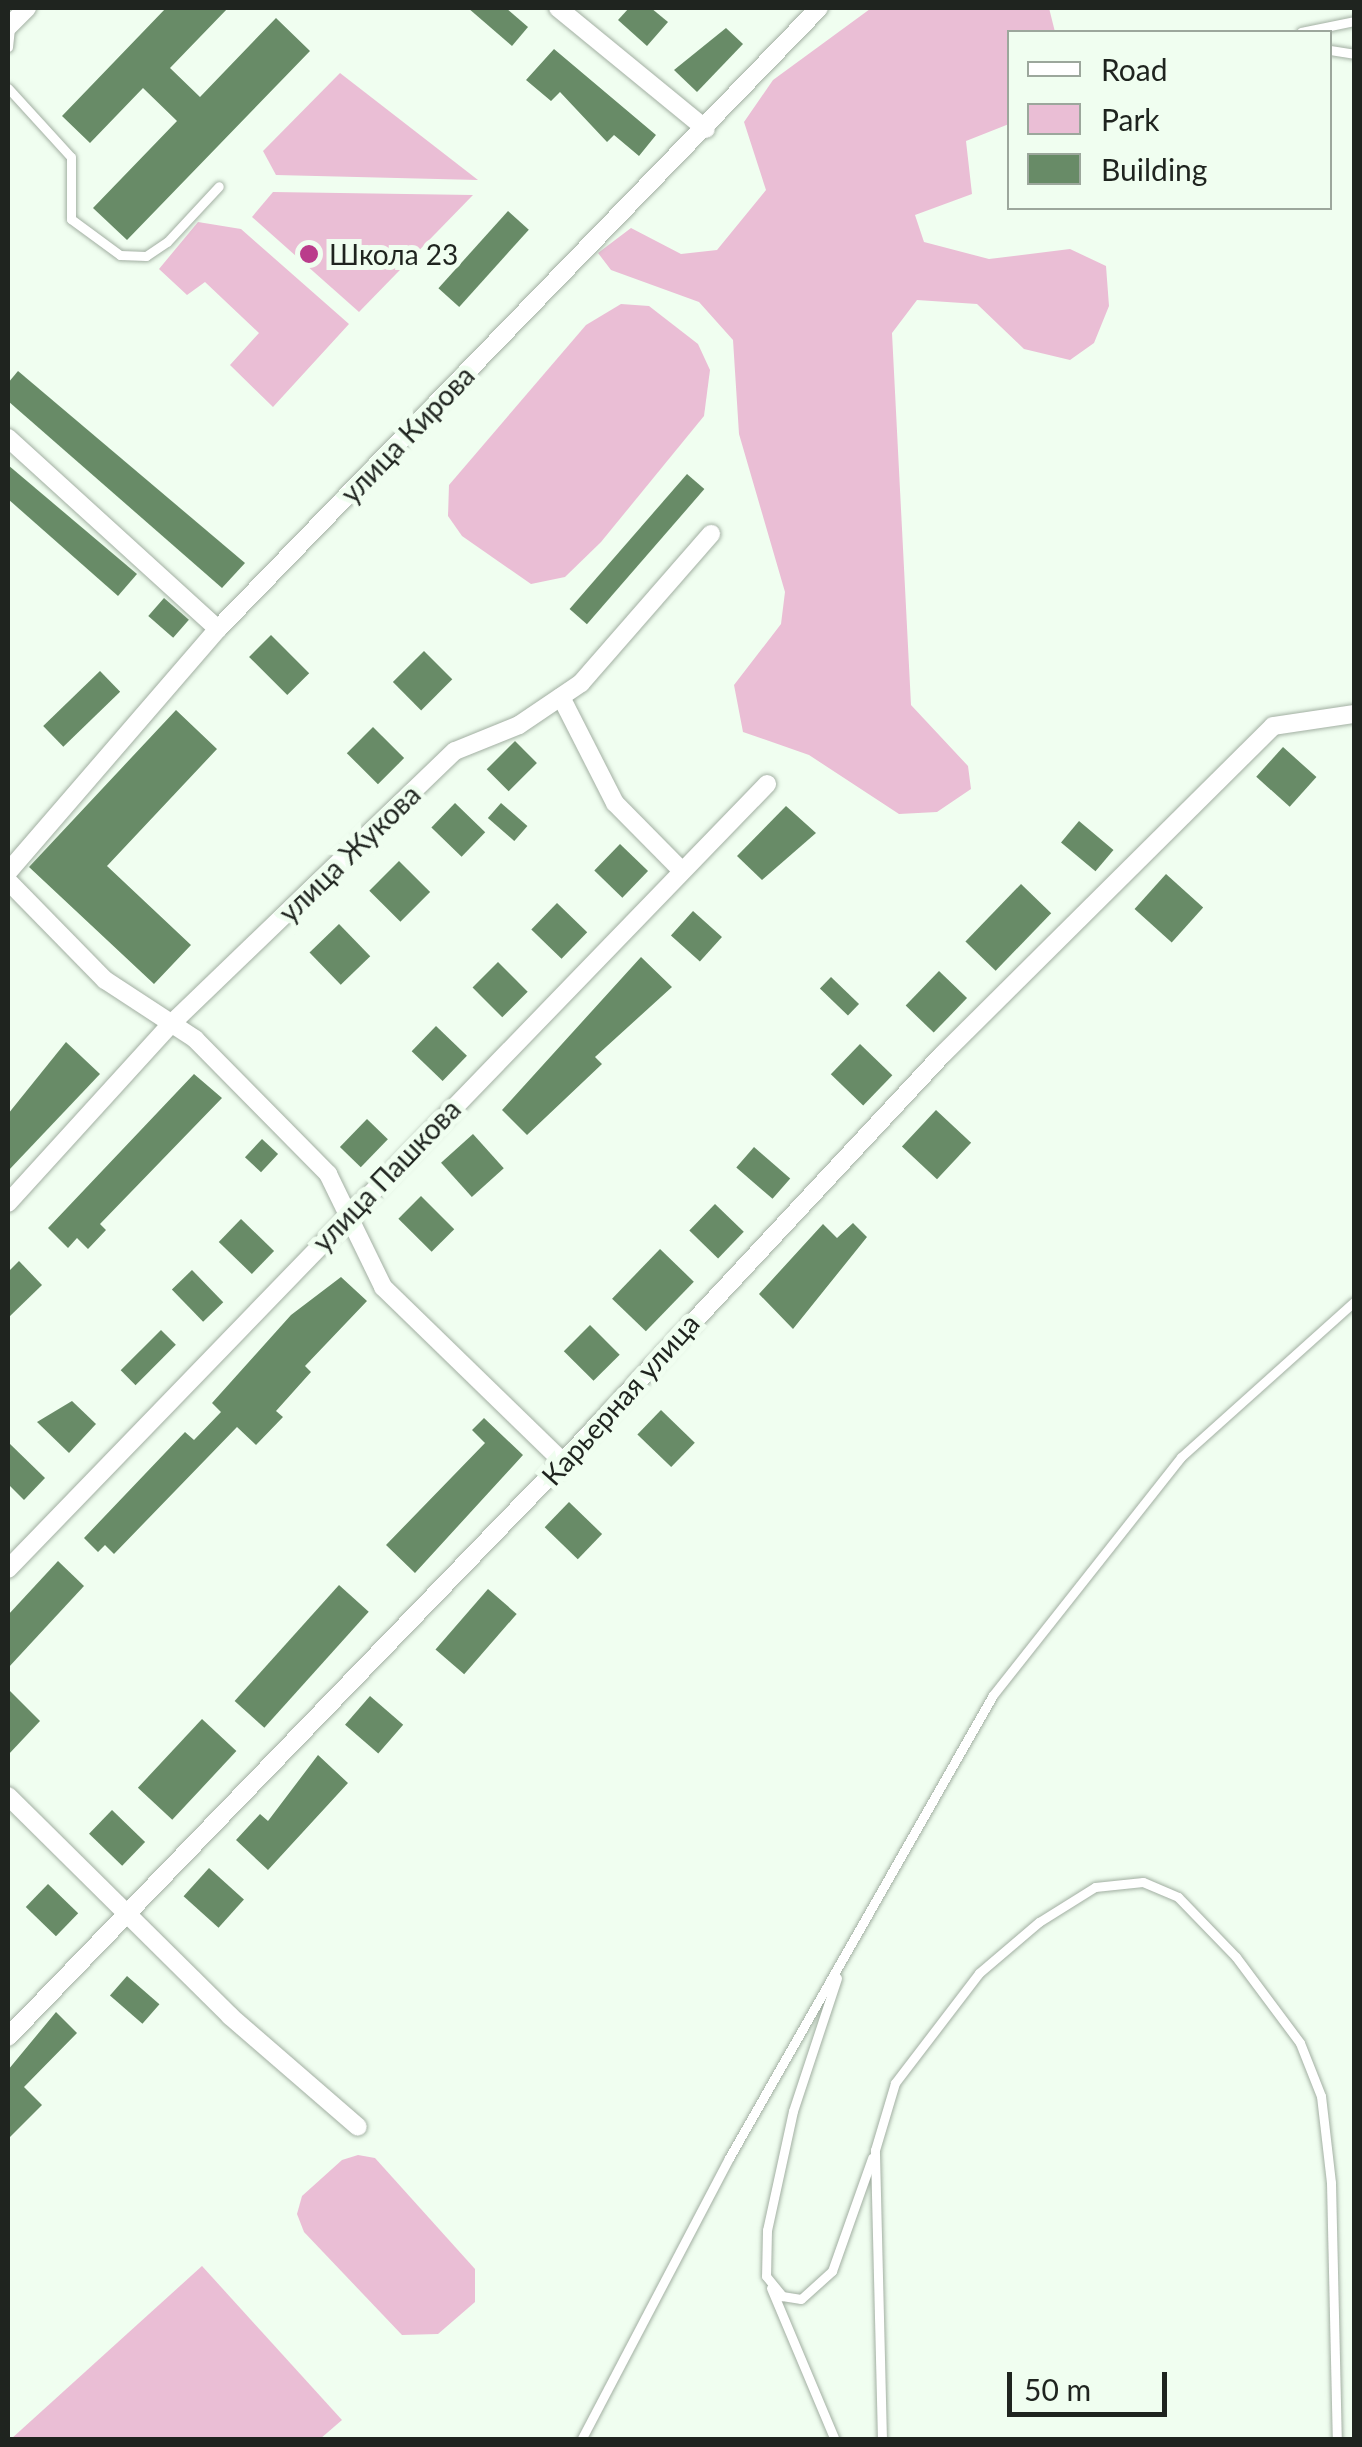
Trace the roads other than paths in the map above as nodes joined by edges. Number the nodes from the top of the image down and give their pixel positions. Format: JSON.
{"nodes":[{"id":1,"x":26,"y":8,"type":"edge"},
{"id":2,"x":558,"y":8,"type":"edge"},
{"id":3,"x":819,"y":8,"type":"edge"},
{"id":4,"x":1354,"y":21,"type":"edge"},
{"id":5,"x":9,"y":26,"type":"edge"},
{"id":6,"x":1311,"y":30,"type":"edge"},
{"id":7,"x":8,"y":47,"type":"edge"},
{"id":8,"x":8,"y":88,"type":"edge"},
{"id":9,"x":706,"y":129,"type":"junction"},
{"id":10,"x":219,"y":186,"type":"dead end"},
{"id":11,"x":8,"y":438,"type":"edge"},
{"id":12,"x":711,"y":534,"type":"dead end"},
{"id":13,"x":218,"y":629,"type":"junction"},
{"id":14,"x":561,"y":697,"type":"junction"},
{"id":15,"x":1354,"y":714,"type":"edge"},
{"id":16,"x":767,"y":784,"type":"dead end"},
{"id":17,"x":682,"y":871,"type":"junction"},
{"id":18,"x":8,"y":872,"type":"edge"},
{"id":19,"x":8,"y":880,"type":"edge"},
{"id":20,"x":170,"y":1025,"type":"junction"},
{"id":21,"x":8,"y":1203,"type":"edge"},
{"id":22,"x":345,"y":1216,"type":"junction"},
{"id":23,"x":1354,"y":1302,"type":"edge"},
{"id":24,"x":564,"y":1462,"type":"junction"},
{"id":25,"x":8,"y":1569,"type":"edge"},
{"id":26,"x":8,"y":1796,"type":"edge"},
{"id":27,"x":128,"y":1916,"type":"junction"},
{"id":28,"x":844,"y":1956,"type":"junction"},
{"id":29,"x":8,"y":2038,"type":"edge"},
{"id":30,"x":358,"y":2127,"type":"dead end"},
{"id":31,"x":875,"y":2150,"type":"junction"},
{"id":32,"x":766,"y":2276,"type":"junction"},
{"id":33,"x":581,"y":2440,"type":"edge"},
{"id":34,"x":835,"y":2440,"type":"edge"},
{"id":35,"x":882,"y":2440,"type":"edge"},
{"id":36,"x":1337,"y":2440,"type":"edge"}],
"edges":[{"from":1,"to":5,"type":"street"},
{"from":2,"to":9,"type":"street"},
{"from":3,"to":9,"type":"street","name":"улица Кирова"},
{"from":4,"to":6,"type":"lane"},
{"from":5,"to":7,"type":"lane"},
{"from":8,"to":10,"type":"lane"},
{"from":9,"to":13,"type":"street","name":"улица Кирова"},
{"from":11,"to":13,"type":"street"},
{"from":12,"to":14,"type":"street","name":"улица Жукова"},
{"from":13,"to":18,"type":"street","name":"улица Кирова"},
{"from":14,"to":17,"type":"street"},
{"from":14,"to":20,"type":"street","name":"улица Жукова"},
{"from":15,"to":24,"type":"street","name":"Карьерная улица"},
{"from":16,"to":17,"type":"street","name":"улица Пашкова"},
{"from":17,"to":22,"type":"street","name":"улица Пашкова"},
{"from":19,"to":20,"type":"street"},
{"from":20,"to":21,"type":"street","name":"улица Жукова"},
{"from":20,"to":22,"type":"street"},
{"from":22,"to":24,"type":"street"},
{"from":22,"to":25,"type":"street","name":"улица Пашкова"},
{"from":23,"to":28,"type":"lane"},
{"from":24,"to":27,"type":"street","name":"Карьерная улица"},
{"from":26,"to":27,"type":"street"},
{"from":27,"to":29,"type":"street","name":"Карьерная улица"},
{"from":27,"to":30,"type":"street"},
{"from":28,"to":32,"type":"lane"},
{"from":28,"to":33,"type":"lane"},
{"from":31,"to":32,"type":"lane"},
{"from":31,"to":35,"type":"lane"},
{"from":31,"to":36,"type":"lane"},
{"from":32,"to":34,"type":"lane"}]}
